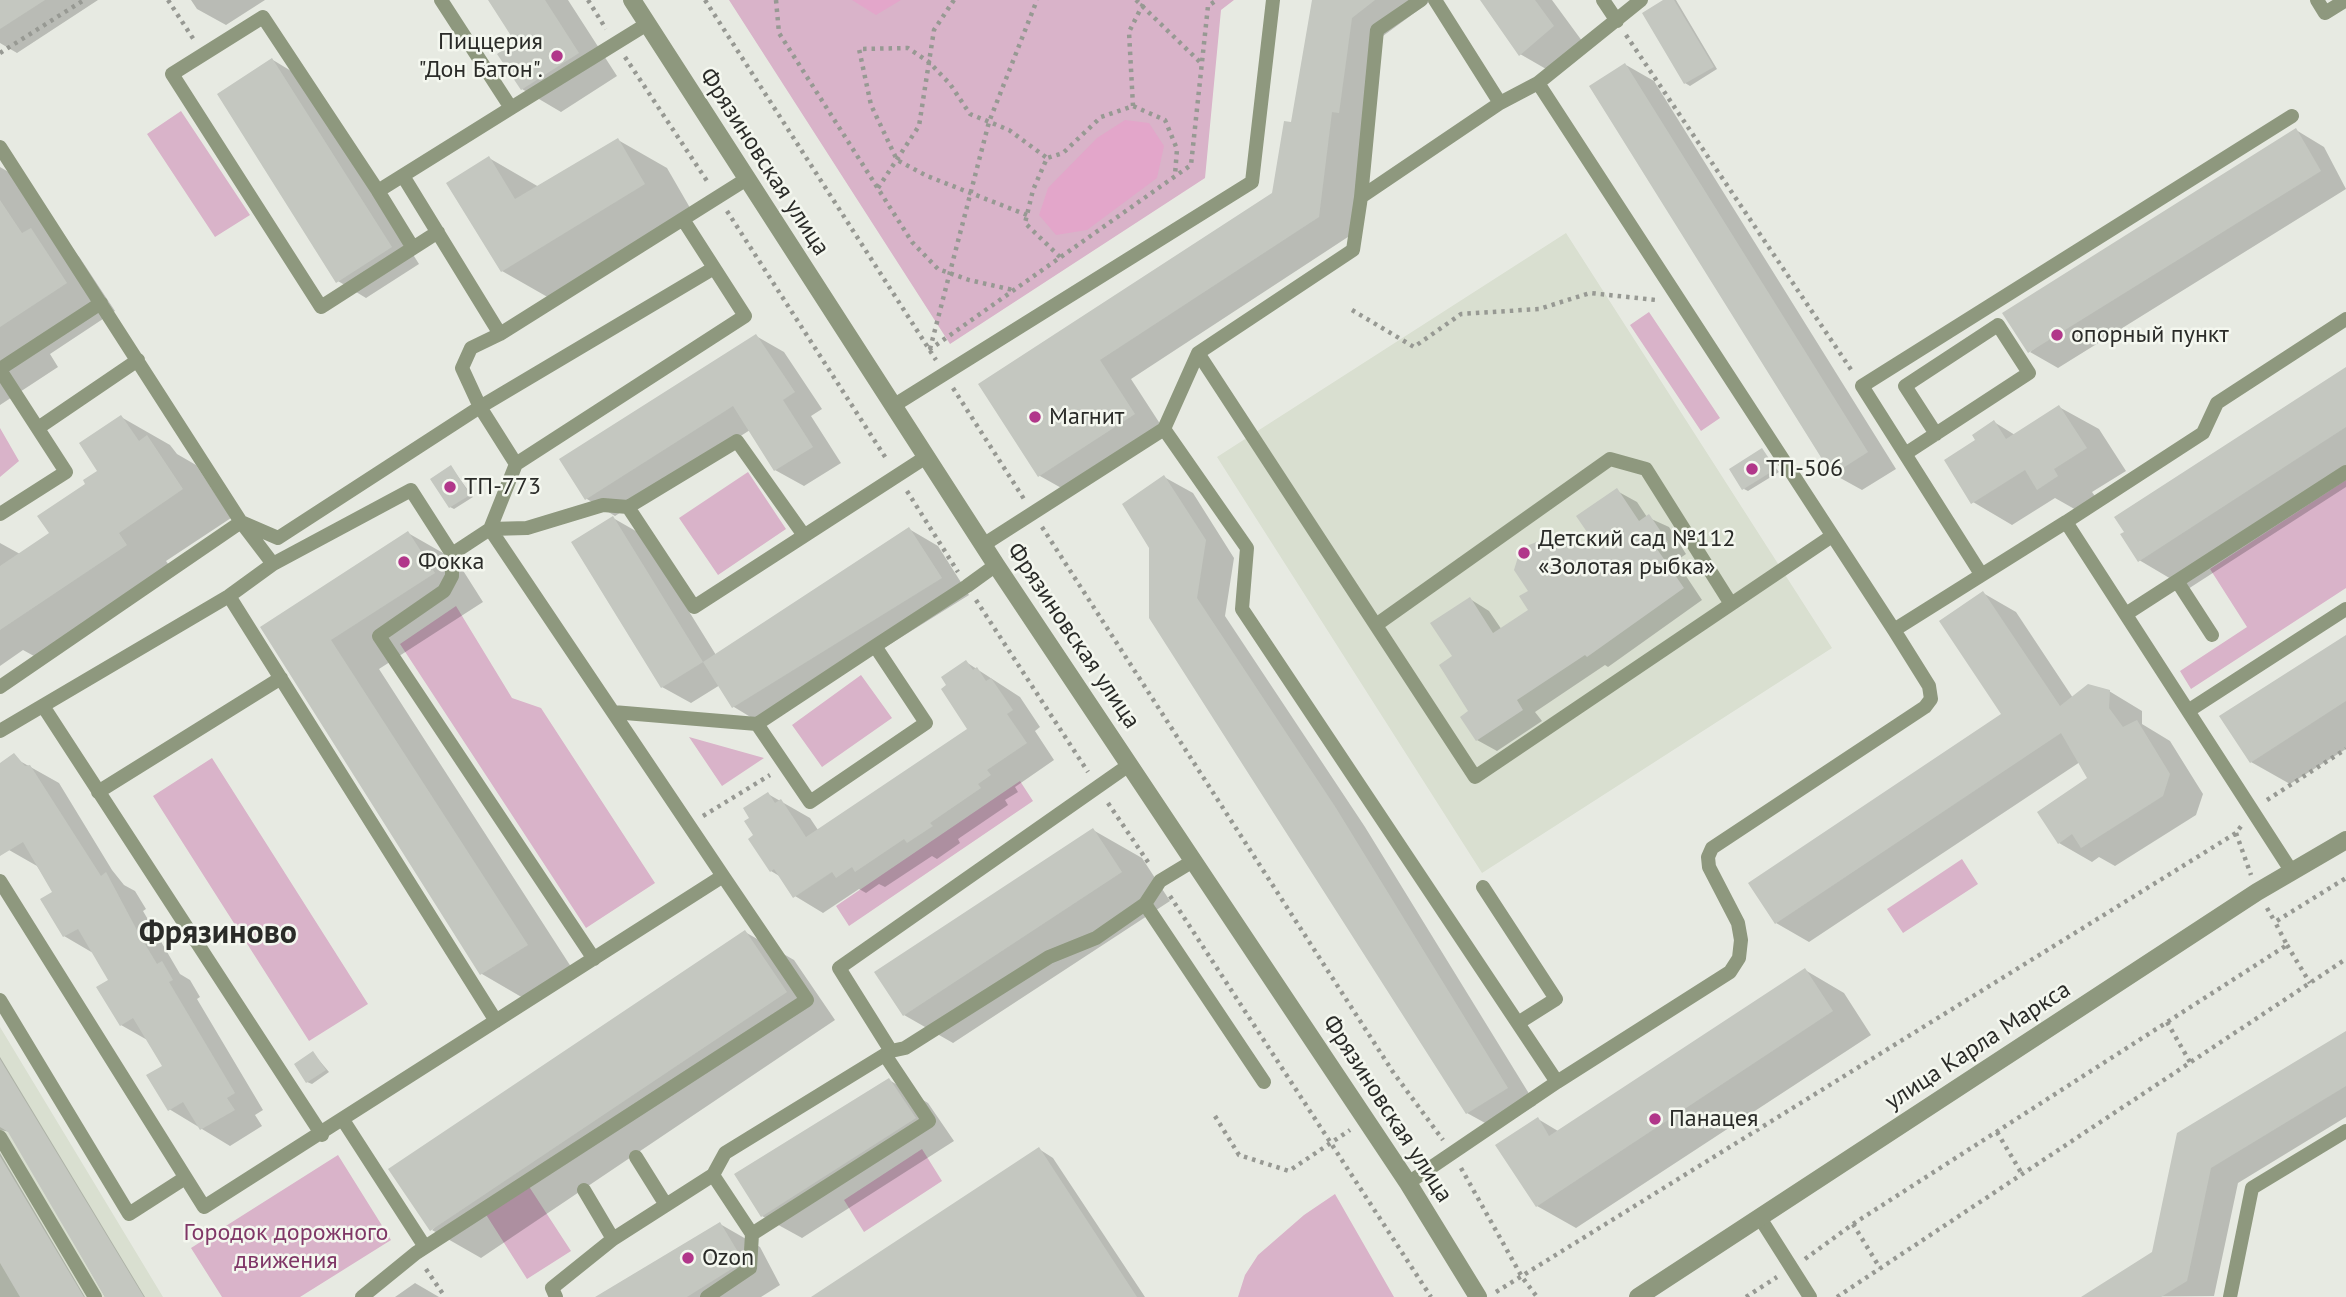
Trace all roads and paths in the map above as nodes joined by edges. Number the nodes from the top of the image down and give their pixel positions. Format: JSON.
{"nodes":[{"id":1,"x":84,"y":0,"type":"edge"},
{"id":2,"x":168,"y":0,"type":"edge"},
{"id":3,"x":441,"y":0,"type":"edge"},
{"id":4,"x":588,"y":0,"type":"edge"},
{"id":5,"x":632,"y":0,"type":"edge"},
{"id":6,"x":705,"y":0,"type":"edge"},
{"id":7,"x":776,"y":0,"type":"edge"},
{"id":8,"x":954,"y":0,"type":"edge"},
{"id":9,"x":1037,"y":0,"type":"edge"},
{"id":10,"x":1136,"y":0,"type":"edge"},
{"id":11,"x":1145,"y":0,"type":"edge"},
{"id":12,"x":1217,"y":0,"type":"edge"},
{"id":13,"x":1273,"y":0,"type":"edge"},
{"id":14,"x":1421,"y":0,"type":"edge"},
{"id":15,"x":1435,"y":0,"type":"edge"},
{"id":16,"x":1603,"y":0,"type":"edge"},
{"id":17,"x":1642,"y":0,"type":"edge"},
{"id":18,"x":2317,"y":0,"type":"edge"},
{"id":19,"x":2346,"y":0,"type":"edge"},
{"id":20,"x":1142,"y":6,"type":"junction"},
{"id":21,"x":1617,"y":21,"type":"junction"},
{"id":22,"x":647,"y":24,"type":"junction"},
{"id":23,"x":616,"y":43,"type":"junction"},
{"id":24,"x":0,"y":53,"type":"edge"},
{"id":25,"x":203,"y":55,"type":"junction"},
{"id":26,"x":929,"y":62,"type":"junction"},
{"id":27,"x":1202,"y":63,"type":"junction"},
{"id":28,"x":1538,"y":83,"type":"junction"},
{"id":29,"x":1500,"y":103,"type":"junction"},
{"id":30,"x":1133,"y":106,"type":"junction"},
{"id":31,"x":511,"y":108,"type":"junction"},
{"id":32,"x":2292,"y":116,"type":"dead end"},
{"id":33,"x":989,"y":122,"type":"junction"},
{"id":34,"x":0,"y":147,"type":"edge"},
{"id":35,"x":1047,"y":158,"type":"junction"},
{"id":36,"x":897,"y":160,"type":"junction"},
{"id":37,"x":403,"y":176,"type":"junction"},
{"id":38,"x":1175,"y":176,"type":"junction"},
{"id":39,"x":745,"y":180,"type":"junction"},
{"id":40,"x":878,"y":188,"type":"junction"},
{"id":41,"x":378,"y":191,"type":"junction"},
{"id":42,"x":969,"y":193,"type":"junction"},
{"id":43,"x":1361,"y":197,"type":"junction"},
{"id":44,"x":718,"y":198,"type":"junction"},
{"id":45,"x":1027,"y":215,"type":"junction"},
{"id":46,"x":684,"y":220,"type":"junction"},
{"id":47,"x":438,"y":232,"type":"junction"},
{"id":48,"x":413,"y":248,"type":"junction"},
{"id":49,"x":1060,"y":257,"type":"junction"},
{"id":50,"x":714,"y":268,"type":"junction"},
{"id":51,"x":948,"y":272,"type":"junction"},
{"id":52,"x":1013,"y":290,"type":"junction"},
{"id":53,"x":1681,"y":302,"type":"junction"},
{"id":54,"x":101,"y":303,"type":"junction"},
{"id":55,"x":1352,"y":310,"type":"dead end"},
{"id":56,"x":2346,"y":319,"type":"edge"},
{"id":57,"x":500,"y":334,"type":"junction"},
{"id":58,"x":929,"y":350,"type":"junction"},
{"id":59,"x":1198,"y":353,"type":"junction"},
{"id":60,"x":138,"y":360,"type":"junction"},
{"id":61,"x":0,"y":370,"type":"edge"},
{"id":62,"x":944,"y":374,"type":"junction"},
{"id":63,"x":1862,"y":386,"type":"junction"},
{"id":64,"x":892,"y":406,"type":"junction"},
{"id":65,"x":480,"y":407,"type":"junction"},
{"id":66,"x":38,"y":428,"type":"junction"},
{"id":67,"x":1164,"y":429,"type":"junction"},
{"id":68,"x":1936,"y":434,"type":"junction"},
{"id":69,"x":1905,"y":454,"type":"junction"},
{"id":70,"x":926,"y":457,"type":"junction"},
{"id":71,"x":516,"y":464,"type":"junction"},
{"id":72,"x":2346,"y":472,"type":"edge"},
{"id":73,"x":897,"y":476,"type":"junction"},
{"id":74,"x":628,"y":507,"type":"junction"},
{"id":75,"x":1033,"y":513,"type":"junction"},
{"id":76,"x":0,"y":514,"type":"edge"},
{"id":77,"x":241,"y":522,"type":"junction"},
{"id":78,"x":2066,"y":522,"type":"junction"},
{"id":79,"x":489,"y":529,"type":"junction"},
{"id":80,"x":803,"y":534,"type":"junction"},
{"id":81,"x":1832,"y":536,"type":"junction"},
{"id":82,"x":984,"y":545,"type":"junction"},
{"id":83,"x":452,"y":554,"type":"junction"},
{"id":84,"x":273,"y":565,"type":"junction"},
{"id":85,"x":996,"y":565,"type":"junction"},
{"id":86,"x":1981,"y":574,"type":"junction"},
{"id":87,"x":2177,"y":581,"type":"junction"},
{"id":88,"x":967,"y":586,"type":"junction"},
{"id":89,"x":229,"y":596,"type":"junction"},
{"id":90,"x":1731,"y":604,"type":"junction"},
{"id":91,"x":2346,"y":609,"type":"edge"},
{"id":92,"x":2126,"y":614,"type":"junction"},
{"id":93,"x":1376,"y":625,"type":"junction"},
{"id":94,"x":1894,"y":630,"type":"junction"},
{"id":95,"x":2212,"y":635,"type":"dead end"},
{"id":96,"x":874,"y":646,"type":"junction"},
{"id":97,"x":281,"y":678,"type":"junction"},
{"id":98,"x":0,"y":687,"type":"edge"},
{"id":99,"x":43,"y":706,"type":"junction"},
{"id":100,"x":2188,"y":711,"type":"junction"},
{"id":101,"x":613,"y":712,"type":"junction"},
{"id":102,"x":757,"y":724,"type":"junction"},
{"id":103,"x":0,"y":731,"type":"edge"},
{"id":104,"x":2346,"y":749,"type":"edge"},
{"id":105,"x":786,"y":765,"type":"junction"},
{"id":106,"x":1129,"y":765,"type":"junction"},
{"id":107,"x":1098,"y":788,"type":"junction"},
{"id":108,"x":98,"y":792,"type":"junction"},
{"id":109,"x":2252,"y":810,"type":"junction"},
{"id":110,"x":689,"y":825,"type":"junction"},
{"id":111,"x":2346,"y":840,"type":"edge"},
{"id":112,"x":1193,"y":860,"type":"junction"},
{"id":113,"x":2292,"y":872,"type":"junction"},
{"id":114,"x":723,"y":876,"type":"junction"},
{"id":115,"x":2346,"y":878,"type":"edge"},
{"id":116,"x":0,"y":881,"type":"edge"},
{"id":117,"x":1160,"y":881,"type":"junction"},
{"id":118,"x":1483,"y":887,"type":"dead end"},
{"id":119,"x":1145,"y":904,"type":"junction"},
{"id":120,"x":2287,"y":945,"type":"junction"},
{"id":121,"x":594,"y":959,"type":"junction"},
{"id":122,"x":2346,"y":959,"type":"edge"},
{"id":123,"x":2310,"y":983,"type":"junction"},
{"id":124,"x":0,"y":1000,"type":"edge"},
{"id":125,"x":496,"y":1021,"type":"junction"},
{"id":126,"x":2167,"y":1022,"type":"junction"},
{"id":127,"x":1518,"y":1023,"type":"junction"},
{"id":128,"x":888,"y":1053,"type":"junction"},
{"id":129,"x":2190,"y":1062,"type":"junction"},
{"id":130,"x":1264,"y":1082,"type":"dead end"},
{"id":131,"x":1557,"y":1082,"type":"junction"},
{"id":132,"x":1215,"y":1116,"type":"dead end"},
{"id":133,"x":343,"y":1120,"type":"junction"},
{"id":134,"x":1366,"y":1120,"type":"junction"},
{"id":135,"x":1997,"y":1132,"type":"junction"},
{"id":136,"x":2346,"y":1132,"type":"edge"},
{"id":137,"x":322,"y":1135,"type":"junction"},
{"id":138,"x":0,"y":1137,"type":"edge"},
{"id":139,"x":1331,"y":1143,"type":"junction"},
{"id":140,"x":1452,"y":1153,"type":"junction"},
{"id":141,"x":636,"y":1157,"type":"dead end"},
{"id":142,"x":2022,"y":1174,"type":"junction"},
{"id":143,"x":713,"y":1175,"type":"junction"},
{"id":144,"x":185,"y":1178,"type":"junction"},
{"id":145,"x":1408,"y":1183,"type":"junction"},
{"id":146,"x":584,"y":1190,"type":"dead end"},
{"id":147,"x":666,"y":1205,"type":"junction"},
{"id":148,"x":1760,"y":1218,"type":"junction"},
{"id":149,"x":1853,"y":1224,"type":"junction"},
{"id":150,"x":751,"y":1234,"type":"junction"},
{"id":151,"x":614,"y":1239,"type":"junction"},
{"id":152,"x":420,"y":1250,"type":"junction"},
{"id":153,"x":1880,"y":1268,"type":"junction"},
{"id":154,"x":1791,"y":1269,"type":"junction"},
{"id":155,"x":1522,"y":1277,"type":"junction"},
{"id":156,"x":95,"y":1297,"type":"edge"},
{"id":157,"x":362,"y":1297,"type":"edge"},
{"id":158,"x":445,"y":1297,"type":"edge"},
{"id":159,"x":556,"y":1297,"type":"edge"},
{"id":160,"x":708,"y":1297,"type":"edge"},
{"id":161,"x":1431,"y":1297,"type":"edge"},
{"id":162,"x":1478,"y":1297,"type":"edge"},
{"id":163,"x":1486,"y":1297,"type":"edge"},
{"id":164,"x":1537,"y":1297,"type":"edge"},
{"id":165,"x":1638,"y":1297,"type":"edge"},
{"id":166,"x":1746,"y":1297,"type":"edge"},
{"id":167,"x":1810,"y":1297,"type":"edge"},
{"id":168,"x":1837,"y":1297,"type":"edge"},
{"id":169,"x":2230,"y":1297,"type":"edge"}],
"edges":[{"from":1,"to":24,"type":"path"},
{"from":2,"to":25,"type":"path"},
{"from":3,"to":31,"type":"lane"},
{"from":4,"to":23,"type":"path"},
{"from":5,"to":22,"type":"street","name":"Фрязиновская улица"},
{"from":6,"to":58,"type":"path"},
{"from":7,"to":40,"type":"path"},
{"from":8,"to":26,"type":"path"},
{"from":9,"to":33,"type":"path"},
{"from":10,"to":20,"type":"path"},
{"from":11,"to":20,"type":"path"},
{"from":12,"to":27,"type":"path"},
{"from":13,"to":62,"type":"lane"},
{"from":14,"to":43,"type":"lane"},
{"from":15,"to":29,"type":"lane"},
{"from":16,"to":21,"type":"lane"},
{"from":17,"to":21,"type":"lane"},
{"from":18,"to":19,"type":"lane"},
{"from":20,"to":27,"type":"path"},
{"from":20,"to":30,"type":"path"},
{"from":21,"to":28,"type":"lane"},
{"from":21,"to":63,"type":"path"},
{"from":22,"to":23,"type":"lane"},
{"from":22,"to":39,"type":"street","name":"Фрязиновская улица"},
{"from":23,"to":31,"type":"lane"},
{"from":23,"to":44,"type":"path"},
{"from":25,"to":41,"type":"lane"},
{"from":25,"to":48,"type":"lane"},
{"from":26,"to":33,"type":"path"},
{"from":26,"to":36,"type":"path"},
{"from":26,"to":36,"type":"path"},
{"from":27,"to":38,"type":"path"},
{"from":28,"to":29,"type":"lane"},
{"from":28,"to":53,"type":"lane"},
{"from":29,"to":43,"type":"lane"},
{"from":30,"to":35,"type":"path"},
{"from":30,"to":38,"type":"path"},
{"from":31,"to":37,"type":"lane"},
{"from":32,"to":63,"type":"lane"},
{"from":33,"to":35,"type":"path"},
{"from":33,"to":42,"type":"path"},
{"from":34,"to":54,"type":"lane"},
{"from":35,"to":45,"type":"path"},
{"from":36,"to":40,"type":"path"},
{"from":36,"to":42,"type":"path"},
{"from":37,"to":41,"type":"lane"},
{"from":37,"to":47,"type":"lane"},
{"from":38,"to":49,"type":"path"},
{"from":39,"to":44,"type":"lane"},
{"from":39,"to":64,"type":"street","name":"Фрязиновская улица"},
{"from":40,"to":51,"type":"path"},
{"from":41,"to":48,"type":"lane"},
{"from":42,"to":45,"type":"path"},
{"from":42,"to":51,"type":"path"},
{"from":43,"to":59,"type":"lane"},
{"from":44,"to":46,"type":"lane"},
{"from":44,"to":73,"type":"path"},
{"from":45,"to":49,"type":"path"},
{"from":46,"to":50,"type":"lane"},
{"from":46,"to":57,"type":"lane"},
{"from":47,"to":48,"type":"lane"},
{"from":47,"to":57,"type":"lane"},
{"from":49,"to":52,"type":"path"},
{"from":50,"to":65,"type":"lane"},
{"from":50,"to":71,"type":"lane"},
{"from":51,"to":52,"type":"path"},
{"from":51,"to":58,"type":"path"},
{"from":52,"to":58,"type":"path"},
{"from":53,"to":55,"type":"path"},
{"from":53,"to":81,"type":"lane"},
{"from":54,"to":60,"type":"lane"},
{"from":54,"to":61,"type":"lane"},
{"from":56,"to":78,"type":"lane"},
{"from":57,"to":65,"type":"lane"},
{"from":58,"to":62,"type":"path"},
{"from":59,"to":67,"type":"lane"},
{"from":59,"to":93,"type":"lane"},
{"from":60,"to":66,"type":"lane"},
{"from":60,"to":77,"type":"lane"},
{"from":61,"to":66,"type":"lane"},
{"from":62,"to":64,"type":"lane"},
{"from":62,"to":75,"type":"path"},
{"from":63,"to":69,"type":"lane"},
{"from":64,"to":70,"type":"street","name":"Фрязиновская улица"},
{"from":65,"to":71,"type":"lane"},
{"from":65,"to":77,"type":"lane"},
{"from":66,"to":76,"type":"lane"},
{"from":67,"to":75,"type":"lane"},
{"from":67,"to":127,"type":"lane"},
{"from":68,"to":68,"type":"lane"},
{"from":68,"to":69,"type":"lane"},
{"from":69,"to":86,"type":"lane"},
{"from":70,"to":73,"type":"lane"},
{"from":70,"to":82,"type":"street","name":"Фрязиновская улица"},
{"from":71,"to":79,"type":"lane"},
{"from":72,"to":87,"type":"lane"},
{"from":73,"to":80,"type":"lane"},
{"from":73,"to":88,"type":"path"},
{"from":74,"to":79,"type":"lane"},
{"from":74,"to":80,"type":"lane"},
{"from":74,"to":80,"type":"lane"},
{"from":75,"to":82,"type":"lane"},
{"from":75,"to":140,"type":"path"},
{"from":77,"to":84,"type":"lane"},
{"from":77,"to":98,"type":"lane"},
{"from":78,"to":86,"type":"lane"},
{"from":78,"to":92,"type":"lane"},
{"from":79,"to":83,"type":"lane"},
{"from":79,"to":101,"type":"lane"},
{"from":81,"to":90,"type":"lane"},
{"from":81,"to":94,"type":"lane"},
{"from":82,"to":85,"type":"street","name":"Фрязиновская улица"},
{"from":83,"to":84,"type":"lane"},
{"from":83,"to":121,"type":"lane"},
{"from":84,"to":89,"type":"lane"},
{"from":85,"to":88,"type":"lane"},
{"from":85,"to":106,"type":"street","name":"Фрязиновская улица"},
{"from":86,"to":94,"type":"lane"},
{"from":87,"to":92,"type":"lane"},
{"from":87,"to":95,"type":"lane"},
{"from":88,"to":96,"type":"lane"},
{"from":88,"to":107,"type":"path"},
{"from":89,"to":97,"type":"lane"},
{"from":89,"to":99,"type":"lane"},
{"from":90,"to":93,"type":"lane"},
{"from":90,"to":93,"type":"lane"},
{"from":91,"to":100,"type":"lane"},
{"from":92,"to":100,"type":"lane"},
{"from":94,"to":131,"type":"lane"},
{"from":96,"to":102,"type":"lane"},
{"from":96,"to":105,"type":"lane"},
{"from":97,"to":108,"type":"lane"},
{"from":97,"to":125,"type":"lane"},
{"from":99,"to":103,"type":"lane"},
{"from":99,"to":108,"type":"lane"},
{"from":100,"to":109,"type":"lane"},
{"from":101,"to":102,"type":"lane"},
{"from":101,"to":110,"type":"lane"},
{"from":102,"to":105,"type":"lane"},
{"from":104,"to":109,"type":"path"},
{"from":105,"to":110,"type":"path"},
{"from":106,"to":107,"type":"lane"},
{"from":106,"to":112,"type":"street","name":"Фрязиновская улица"},
{"from":107,"to":117,"type":"path"},
{"from":107,"to":128,"type":"lane"},
{"from":108,"to":137,"type":"lane"},
{"from":109,"to":113,"type":"lane"},
{"from":109,"to":155,"type":"path"},
{"from":110,"to":114,"type":"lane"},
{"from":111,"to":113,"type":"street","name":"улица Карла Маркса"},
{"from":112,"to":117,"type":"lane"},
{"from":112,"to":134,"type":"street","name":"Фрязиновская улица"},
{"from":113,"to":148,"type":"street","name":"улица Карла Маркса"},
{"from":114,"to":121,"type":"lane"},
{"from":114,"to":152,"type":"lane"},
{"from":115,"to":120,"type":"path"},
{"from":116,"to":144,"type":"lane"},
{"from":117,"to":119,"type":"lane"},
{"from":117,"to":139,"type":"path"},
{"from":118,"to":127,"type":"lane"},
{"from":119,"to":128,"type":"lane"},
{"from":119,"to":130,"type":"lane"},
{"from":120,"to":123,"type":"path"},
{"from":120,"to":126,"type":"path"},
{"from":121,"to":125,"type":"lane"},
{"from":122,"to":123,"type":"path"},
{"from":123,"to":129,"type":"path"},
{"from":124,"to":144,"type":"lane"},
{"from":125,"to":133,"type":"lane"},
{"from":126,"to":129,"type":"path"},
{"from":126,"to":135,"type":"path"},
{"from":127,"to":131,"type":"lane"},
{"from":128,"to":143,"type":"lane"},
{"from":128,"to":150,"type":"lane"},
{"from":129,"to":142,"type":"path"},
{"from":131,"to":140,"type":"lane"},
{"from":132,"to":139,"type":"path"},
{"from":133,"to":137,"type":"lane"},
{"from":133,"to":152,"type":"lane"},
{"from":134,"to":139,"type":"path"},
{"from":134,"to":145,"type":"street","name":"Фрязиновская улица"},
{"from":135,"to":142,"type":"path"},
{"from":135,"to":149,"type":"path"},
{"from":136,"to":169,"type":"lane"},
{"from":137,"to":144,"type":"lane"},
{"from":138,"to":156,"type":"lane"},
{"from":139,"to":161,"type":"path"},
{"from":140,"to":145,"type":"lane"},
{"from":140,"to":155,"type":"path"},
{"from":141,"to":147,"type":"lane"},
{"from":142,"to":153,"type":"path"},
{"from":143,"to":147,"type":"lane"},
{"from":143,"to":150,"type":"lane"},
{"from":145,"to":162,"type":"street","name":"Фрязиновская улица"},
{"from":146,"to":151,"type":"lane"},
{"from":147,"to":151,"type":"lane"},
{"from":148,"to":154,"type":"lane"},
{"from":148,"to":165,"type":"street","name":"улица Карла Маркса"},
{"from":149,"to":153,"type":"path"},
{"from":149,"to":154,"type":"path"},
{"from":150,"to":160,"type":"lane"},
{"from":151,"to":159,"type":"lane"},
{"from":152,"to":157,"type":"lane"},
{"from":152,"to":158,"type":"path"},
{"from":153,"to":168,"type":"path"},
{"from":154,"to":166,"type":"path"},
{"from":154,"to":167,"type":"lane"},
{"from":155,"to":163,"type":"path"},
{"from":155,"to":164,"type":"path"}]}
